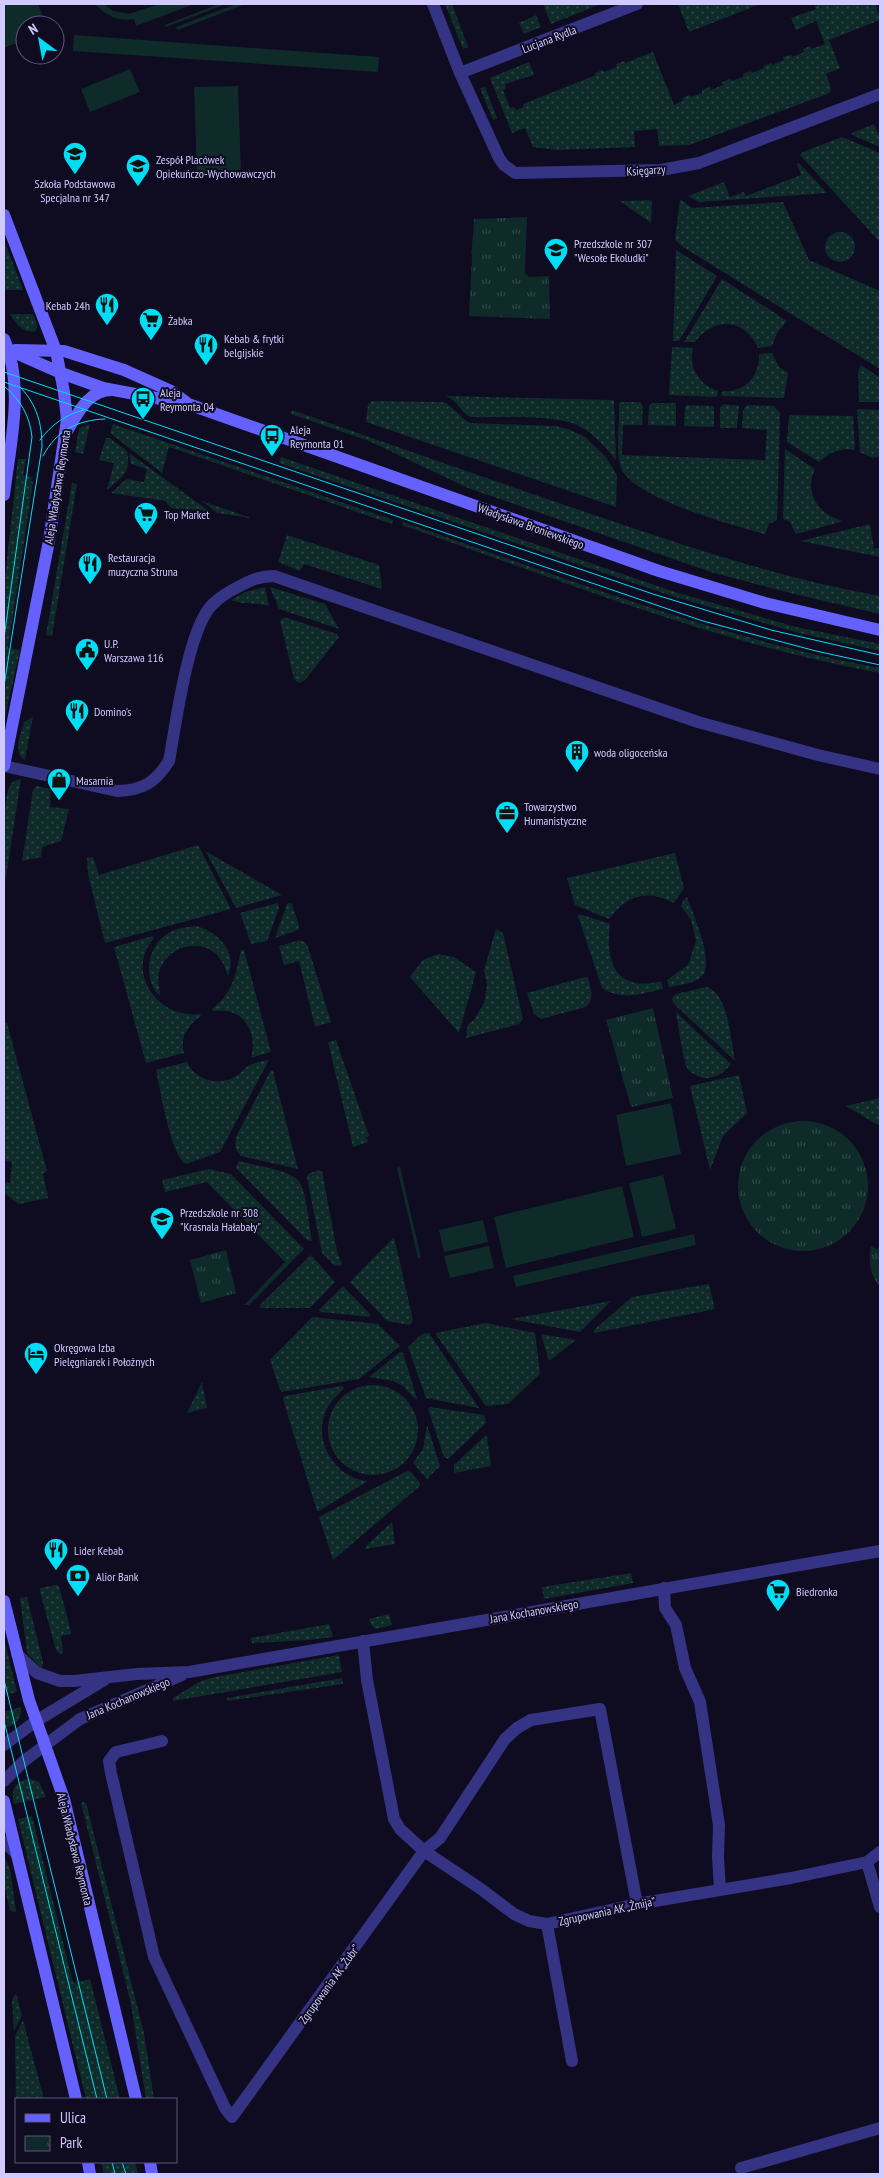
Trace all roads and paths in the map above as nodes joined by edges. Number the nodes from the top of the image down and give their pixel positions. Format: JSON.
{"nodes":[{"id":1,"x":433,"y":4,"type":"edge"},
{"id":2,"x":637,"y":4,"type":"edge"},
{"id":3,"x":460,"y":73,"type":"junction"},
{"id":4,"x":880,"y":94,"type":"edge"},
{"id":5,"x":4,"y":214,"type":"edge"},
{"id":6,"x":6,"y":344,"type":"edge"},
{"id":7,"x":56,"y":350,"type":"junction"},
{"id":8,"x":61,"y":373,"type":"junction"},
{"id":9,"x":112,"y":390,"type":"junction"},
{"id":10,"x":188,"y":404,"type":"junction"},
{"id":11,"x":66,"y":433,"type":"junction"},
{"id":12,"x":4,"y":496,"type":"edge"},
{"id":13,"x":880,"y":630,"type":"edge"},
{"id":14,"x":4,"y":766,"type":"edge"},
{"id":15,"x":880,"y":769,"type":"edge"},
{"id":16,"x":880,"y":1551,"type":"edge"},
{"id":17,"x":664,"y":1588,"type":"junction"},
{"id":18,"x":4,"y":1601,"type":"edge"},
{"id":19,"x":363,"y":1641,"type":"junction"},
{"id":20,"x":17,"y":1654,"type":"junction"},
{"id":21,"x":189,"y":1672,"type":"junction"},
{"id":22,"x":110,"y":1676,"type":"junction"},
{"id":23,"x":36,"y":1721,"type":"junction"},
{"id":24,"x":162,"y":1741,"type":"dead end"},
{"id":25,"x":4,"y":1745,"type":"edge"},
{"id":26,"x":45,"y":1745,"type":"junction"},
{"id":27,"x":4,"y":1781,"type":"edge"},
{"id":28,"x":4,"y":1801,"type":"edge"},
{"id":29,"x":4,"y":1842,"type":"edge"},
{"id":30,"x":424,"y":1851,"type":"junction"},
{"id":31,"x":880,"y":1852,"type":"edge"},
{"id":32,"x":17,"y":1854,"type":"junction"},
{"id":33,"x":867,"y":1862,"type":"junction"},
{"id":34,"x":720,"y":1890,"type":"junction"},
{"id":35,"x":637,"y":1904,"type":"junction"},
{"id":36,"x":880,"y":1907,"type":"edge"},
{"id":37,"x":547,"y":1924,"type":"junction"},
{"id":38,"x":572,"y":2060,"type":"dead end"},
{"id":39,"x":76,"y":2098,"type":"edge"},
{"id":40,"x":136,"y":2098,"type":"edge"},
{"id":41,"x":880,"y":2128,"type":"edge"},
{"id":42,"x":741,"y":2168,"type":"dead end"}],
"edges":[{"from":1,"to":3,"type":"street","name":"Księgarzy"},
{"from":2,"to":3,"type":"street","name":"Lucjana Rydla"},
{"from":3,"to":4,"type":"street","name":"Księgarzy"},
{"from":5,"to":7,"type":"main road","name":"Aleja Władysława Reymonta"},
{"from":6,"to":7,"type":"main road","name":"Władysława Broniewskiego"},
{"from":6,"to":8,"type":"main road","name":"Władysława Broniewskiego"},
{"from":6,"to":12,"type":"main road"},
{"from":7,"to":8,"type":"main road","name":"Aleja Władysława Reymonta"},
{"from":7,"to":10,"type":"main road","name":"Władysława Broniewskiego"},
{"from":8,"to":9,"type":"main road","name":"Władysława Broniewskiego"},
{"from":8,"to":11,"type":"main road","name":"Aleja Władysława Reymonta"},
{"from":9,"to":10,"type":"main road","name":"Władysława Broniewskiego"},
{"from":9,"to":11,"type":"main road"},
{"from":10,"to":13,"type":"main road","name":"Władysława Broniewskiego"},
{"from":11,"to":14,"type":"main road","name":"Aleja Władysława Reymonta"},
{"from":14,"to":15,"type":"street"},
{"from":16,"to":17,"type":"street","name":"Jana Kochanowskiego"},
{"from":17,"to":19,"type":"street","name":"Jana Kochanowskiego"},
{"from":17,"to":34,"type":"street"},
{"from":18,"to":20,"type":"main road","name":"Aleja Władysława Reymonta"},
{"from":19,"to":21,"type":"street","name":"Jana Kochanowskiego"},
{"from":19,"to":30,"type":"street","name":"Zgrupowania AK „Żmija”"},
{"from":20,"to":22,"type":"street"},
{"from":20,"to":23,"type":"main road","name":"Aleja Władysława Reymonta"},
{"from":21,"to":22,"type":"street","name":"Jana Kochanowskiego"},
{"from":21,"to":26,"type":"street","name":"Jana Kochanowskiego"},
{"from":22,"to":23,"type":"street","name":"Jana Kochanowskiego"},
{"from":23,"to":25,"type":"street","name":"Jana Kochanowskiego"},
{"from":23,"to":26,"type":"main road","name":"Aleja Władysława Reymonta"},
{"from":24,"to":30,"type":"street","name":"Zgrupowania AK „Żubr”"},
{"from":26,"to":27,"type":"street","name":"Jana Kochanowskiego"},
{"from":26,"to":40,"type":"main road","name":"Aleja Władysława Reymonta"},
{"from":28,"to":32,"type":"main road"},
{"from":29,"to":32,"type":"street"},
{"from":30,"to":35,"type":"street","name":"Zgrupowania AK „Żubr”"},
{"from":30,"to":37,"type":"street","name":"Zgrupowania AK „Żmija”"},
{"from":31,"to":33,"type":"street","name":"Zgrupowania AK „Żmija”"},
{"from":32,"to":39,"type":"main road"},
{"from":33,"to":34,"type":"street","name":"Zgrupowania AK „Żmija”"},
{"from":33,"to":36,"type":"street"},
{"from":34,"to":35,"type":"street","name":"Zgrupowania AK „Żmija”"},
{"from":35,"to":37,"type":"street","name":"Zgrupowania AK „Żmija”"},
{"from":37,"to":38,"type":"street"},
{"from":41,"to":42,"type":"street"}]}
